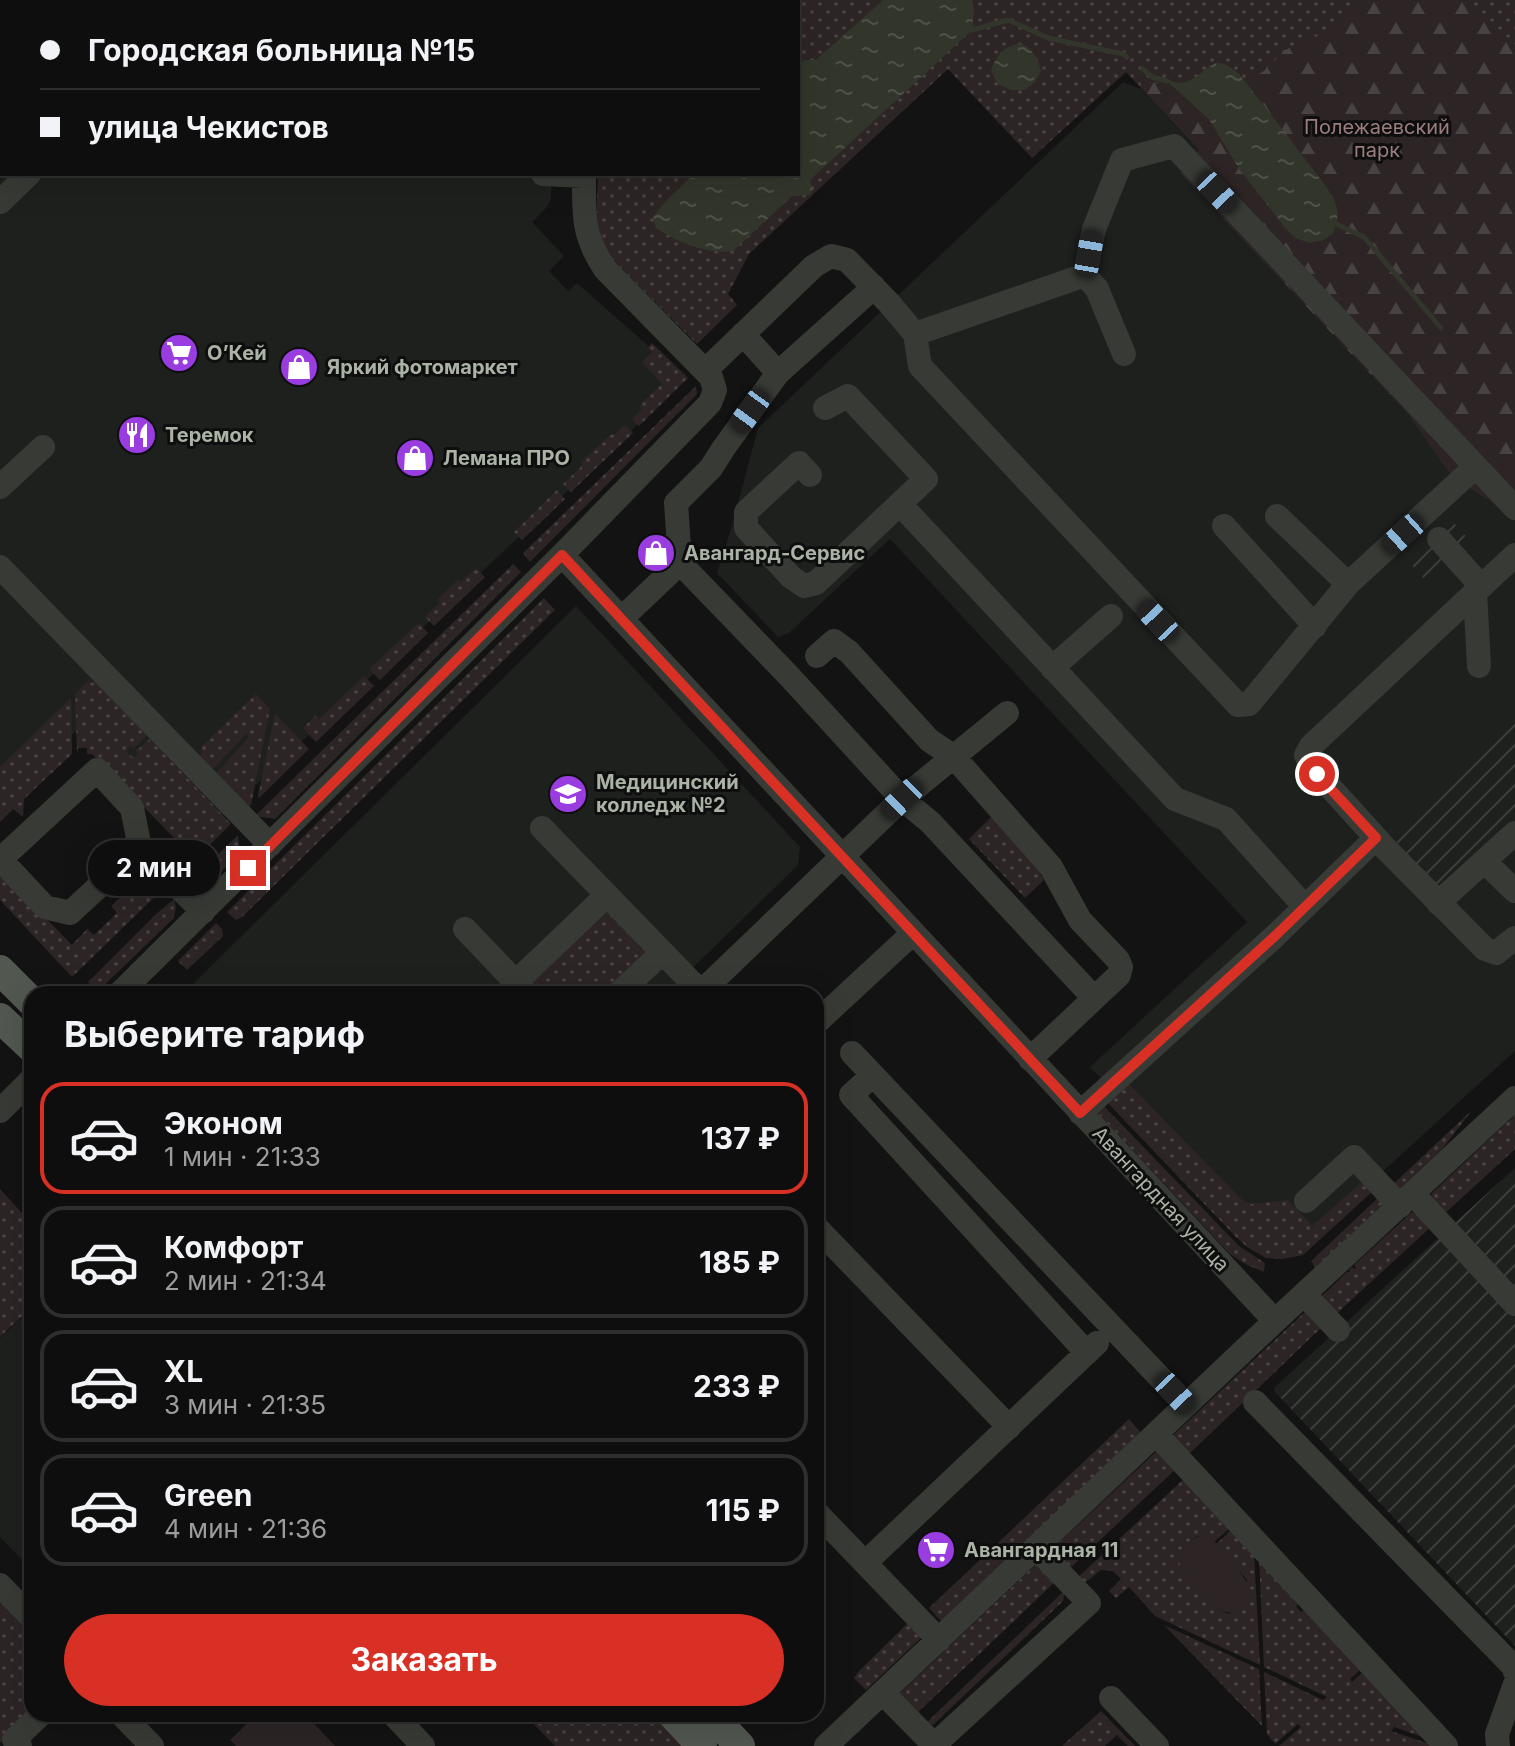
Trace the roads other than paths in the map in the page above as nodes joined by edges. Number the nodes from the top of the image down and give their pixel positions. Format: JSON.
{"nodes":[{"id":1,"x":27,"y":176,"type":"edge"},
{"id":2,"x":584,"y":176,"type":"edge"},
{"id":3,"x":0,"y":202,"type":"edge"},
{"id":4,"x":1085,"y":275,"type":"junction"},
{"id":5,"x":874,"y":287,"type":"junction"},
{"id":6,"x":743,"y":334,"type":"junction"},
{"id":7,"x":915,"y":334,"type":"junction"},
{"id":8,"x":1124,"y":354,"type":"dead end"},
{"id":9,"x":706,"y":370,"type":"junction"},
{"id":10,"x":778,"y":373,"type":"junction"},
{"id":11,"x":825,"y":408,"type":"dead end"},
{"id":12,"x":43,"y":447,"type":"dead end"},
{"id":13,"x":1475,"y":467,"type":"junction"},
{"id":14,"x":810,"y":475,"type":"dead end"},
{"id":15,"x":0,"y":487,"type":"edge"},
{"id":16,"x":900,"y":504,"type":"junction"},
{"id":17,"x":1515,"y":508,"type":"edge"},
{"id":18,"x":1277,"y":516,"type":"dead end"},
{"id":19,"x":1224,"y":526,"type":"dead end"},
{"id":20,"x":1439,"y":539,"type":"dead end"},
{"id":21,"x":562,"y":555,"type":"junction"},
{"id":22,"x":1513,"y":559,"type":"edge"},
{"id":23,"x":680,"y":563,"type":"junction"},
{"id":24,"x":0,"y":567,"type":"edge"},
{"id":25,"x":1348,"y":584,"type":"junction"},
{"id":26,"x":1475,"y":592,"type":"junction"},
{"id":27,"x":1111,"y":616,"type":"dead end"},
{"id":28,"x":621,"y":619,"type":"junction"},
{"id":29,"x":1315,"y":626,"type":"junction"},
{"id":30,"x":817,"y":656,"type":"dead end"},
{"id":31,"x":1479,"y":666,"type":"dead end"},
{"id":32,"x":1052,"y":668,"type":"junction"},
{"id":33,"x":1007,"y":713,"type":"dead end"},
{"id":34,"x":954,"y":757,"type":"junction"},
{"id":35,"x":902,"y":799,"type":"junction"},
{"id":36,"x":542,"y":828,"type":"dead end"},
{"id":37,"x":1515,"y":833,"type":"edge"},
{"id":38,"x":1376,"y":838,"type":"junction"},
{"id":39,"x":270,"y":845,"type":"junction"},
{"id":40,"x":140,"y":848,"type":"junction"},
{"id":41,"x":843,"y":856,"type":"junction"},
{"id":42,"x":0,"y":859,"type":"edge"},
{"id":43,"x":1485,"y":862,"type":"junction"},
{"id":44,"x":1515,"y":891,"type":"edge"},
{"id":45,"x":607,"y":895,"type":"junction"},
{"id":46,"x":1438,"y":903,"type":"junction"},
{"id":47,"x":1305,"y":907,"type":"junction"},
{"id":48,"x":203,"y":912,"type":"junction"},
{"id":49,"x":465,"y":929,"type":"dead end"},
{"id":50,"x":913,"y":933,"type":"junction"},
{"id":51,"x":1515,"y":938,"type":"edge"},
{"id":52,"x":662,"y":953,"type":"junction"},
{"id":53,"x":0,"y":970,"type":"edge"},
{"id":54,"x":127,"y":986,"type":"edge"},
{"id":55,"x":520,"y":986,"type":"edge"},
{"id":56,"x":524,"y":986,"type":"edge"},
{"id":57,"x":627,"y":986,"type":"edge"},
{"id":58,"x":693,"y":986,"type":"edge"},
{"id":59,"x":707,"y":986,"type":"edge"},
{"id":60,"x":24,"y":994,"type":"edge"},
{"id":61,"x":1094,"y":998,"type":"junction"},
{"id":62,"x":824,"y":1016,"type":"edge"},
{"id":63,"x":0,"y":1018,"type":"edge"},
{"id":64,"x":24,"y":1040,"type":"edge"},
{"id":65,"x":852,"y":1053,"type":"dead end"},
{"id":66,"x":1030,"y":1059,"type":"junction"},
{"id":67,"x":873,"y":1075,"type":"junction"},
{"id":68,"x":24,"y":1087,"type":"edge"},
{"id":69,"x":1515,"y":1098,"type":"edge"},
{"id":70,"x":0,"y":1111,"type":"edge"},
{"id":71,"x":1080,"y":1113,"type":"junction"},
{"id":72,"x":1406,"y":1200,"type":"junction"},
{"id":73,"x":1306,"y":1201,"type":"dead end"},
{"id":74,"x":824,"y":1235,"type":"edge"},
{"id":75,"x":1305,"y":1295,"type":"junction"},
{"id":76,"x":1515,"y":1304,"type":"edge"},
{"id":77,"x":1275,"y":1321,"type":"junction"},
{"id":78,"x":1114,"y":1328,"type":"junction"},
{"id":79,"x":1338,"y":1330,"type":"dead end"},
{"id":80,"x":1087,"y":1353,"type":"junction"},
{"id":81,"x":1255,"y":1402,"type":"dead end"},
{"id":82,"x":1186,"y":1405,"type":"junction"},
{"id":83,"x":1009,"y":1427,"type":"junction"},
{"id":84,"x":1156,"y":1434,"type":"junction"},
{"id":85,"x":824,"y":1520,"type":"edge"},
{"id":86,"x":1036,"y":1548,"type":"junction"},
{"id":87,"x":865,"y":1563,"type":"junction"},
{"id":88,"x":0,"y":1585,"type":"edge"},
{"id":89,"x":24,"y":1609,"type":"edge"},
{"id":90,"x":939,"y":1640,"type":"junction"},
{"id":91,"x":1514,"y":1672,"type":"edge"},
{"id":92,"x":883,"y":1693,"type":"junction"},
{"id":93,"x":1111,"y":1698,"type":"dead end"},
{"id":94,"x":33,"y":1722,"type":"edge"},
{"id":95,"x":129,"y":1722,"type":"edge"},
{"id":96,"x":400,"y":1722,"type":"edge"},
{"id":97,"x":680,"y":1722,"type":"edge"},
{"id":98,"x":718,"y":1722,"type":"edge"},
{"id":99,"x":20,"y":1746,"type":"edge"},
{"id":100,"x":152,"y":1746,"type":"edge"},
{"id":101,"x":423,"y":1746,"type":"edge"},
{"id":102,"x":702,"y":1746,"type":"edge"},
{"id":103,"x":740,"y":1746,"type":"edge"},
{"id":104,"x":826,"y":1746,"type":"edge"},
{"id":105,"x":1157,"y":1746,"type":"edge"},
{"id":106,"x":1446,"y":1746,"type":"edge"},
{"id":107,"x":1498,"y":1746,"type":"edge"}],
"edges":[{"from":1,"to":3,"type":"street"},
{"from":2,"to":9,"type":"street"},
{"from":4,"to":7,"type":"street"},
{"from":4,"to":8,"type":"street"},
{"from":4,"to":13,"type":"street"},
{"from":5,"to":6,"type":"street"},
{"from":5,"to":7,"type":"street"},
{"from":5,"to":10,"type":"street"},
{"from":6,"to":9,"type":"street"},
{"from":6,"to":10,"type":"street"},
{"from":7,"to":29,"type":"street"},
{"from":9,"to":21,"type":"street"},
{"from":10,"to":23,"type":"street"},
{"from":11,"to":16,"type":"street"},
{"from":12,"to":15,"type":"street"},
{"from":13,"to":17,"type":"street"},
{"from":13,"to":25,"type":"street"},
{"from":14,"to":16,"type":"street"},
{"from":16,"to":32,"type":"street"},
{"from":18,"to":25,"type":"street"},
{"from":19,"to":29,"type":"street"},
{"from":20,"to":26,"type":"street"},
{"from":21,"to":28,"type":"street","name":"Авангардная улица"},
{"from":21,"to":39,"type":"street"},
{"from":22,"to":26,"type":"street"},
{"from":23,"to":28,"type":"street"},
{"from":23,"to":35,"type":"street"},
{"from":24,"to":39,"type":"street"},
{"from":25,"to":29,"type":"street"},
{"from":26,"to":31,"type":"street"},
{"from":26,"to":38,"type":"street"},
{"from":27,"to":32,"type":"street"},
{"from":28,"to":41,"type":"street","name":"Авангардная улица"},
{"from":30,"to":34,"type":"street"},
{"from":32,"to":47,"type":"street"},
{"from":33,"to":34,"type":"street"},
{"from":34,"to":35,"type":"street"},
{"from":34,"to":61,"type":"street"},
{"from":35,"to":41,"type":"street"},
{"from":35,"to":61,"type":"street"},
{"from":36,"to":45,"type":"street"},
{"from":37,"to":43,"type":"street"},
{"from":38,"to":46,"type":"street"},
{"from":38,"to":47,"type":"street"},
{"from":39,"to":48,"type":"street"},
{"from":40,"to":42,"type":"street"},
{"from":40,"to":42,"type":"street"},
{"from":40,"to":48,"type":"street"},
{"from":41,"to":50,"type":"street","name":"Авангардная улица"},
{"from":41,"to":59,"type":"street"},
{"from":43,"to":44,"type":"street"},
{"from":43,"to":46,"type":"street"},
{"from":45,"to":52,"type":"street"},
{"from":45,"to":56,"type":"street"},
{"from":46,"to":51,"type":"street"},
{"from":47,"to":71,"type":"street"},
{"from":48,"to":54,"type":"street"},
{"from":49,"to":55,"type":"street"},
{"from":50,"to":62,"type":"street"},
{"from":50,"to":66,"type":"street","name":"Авангардная улица"},
{"from":52,"to":57,"type":"street"},
{"from":52,"to":58,"type":"street"},
{"from":53,"to":60,"type":"main road"},
{"from":61,"to":66,"type":"street"},
{"from":63,"to":64,"type":"main road"},
{"from":65,"to":67,"type":"street"},
{"from":66,"to":71,"type":"street","name":"Авангардная улица"},
{"from":67,"to":78,"type":"street"},
{"from":67,"to":80,"type":"street"},
{"from":68,"to":70,"type":"street"},
{"from":69,"to":72,"type":"street"},
{"from":71,"to":77,"type":"street","name":"Авангардная улица"},
{"from":72,"to":73,"type":"street"},
{"from":72,"to":75,"type":"street"},
{"from":72,"to":76,"type":"street"},
{"from":74,"to":83,"type":"street"},
{"from":75,"to":77,"type":"street"},
{"from":75,"to":79,"type":"street"},
{"from":77,"to":82,"type":"street"},
{"from":78,"to":80,"type":"street"},
{"from":78,"to":82,"type":"street"},
{"from":80,"to":83,"type":"street"},
{"from":81,"to":91,"type":"street"},
{"from":82,"to":84,"type":"street"},
{"from":83,"to":87,"type":"street"},
{"from":84,"to":86,"type":"street"},
{"from":84,"to":106,"type":"street"},
{"from":85,"to":87,"type":"street"},
{"from":86,"to":90,"type":"street"},
{"from":86,"to":92,"type":"street"},
{"from":87,"to":90,"type":"street"},
{"from":88,"to":89,"type":"street"},
{"from":90,"to":92,"type":"street"},
{"from":91,"to":107,"type":"street"},
{"from":92,"to":104,"type":"street"},
{"from":93,"to":105,"type":"street"},
{"from":94,"to":99,"type":"street"},
{"from":95,"to":100,"type":"street"},
{"from":96,"to":101,"type":"street"},
{"from":97,"to":102,"type":"main road"},
{"from":98,"to":103,"type":"main road"}]}
